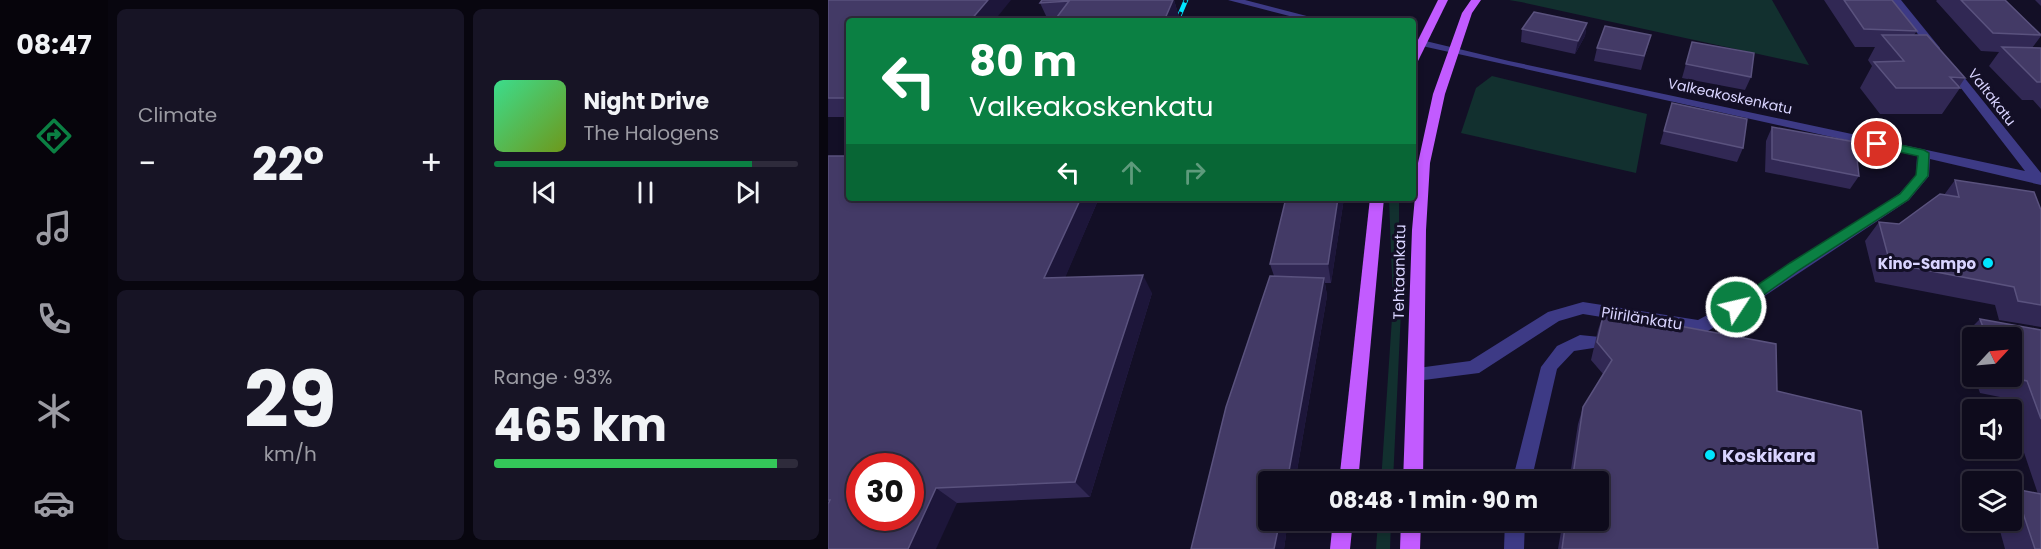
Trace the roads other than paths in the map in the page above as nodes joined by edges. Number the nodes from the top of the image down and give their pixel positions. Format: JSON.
{"nodes":[{"id":1,"x":1233,"y":0,"type":"edge"},
{"id":2,"x":1443,"y":0,"type":"edge"},
{"id":3,"x":1476,"y":0,"type":"edge"},
{"id":4,"x":1896,"y":0,"type":"edge"},
{"id":5,"x":1308,"y":18,"type":"edge"},
{"id":6,"x":1417,"y":42,"type":"edge"},
{"id":7,"x":1454,"y":51,"type":"junction"},
{"id":8,"x":1924,"y":153,"type":"junction"},
{"id":9,"x":2040,"y":180,"type":"edge"},
{"id":10,"x":1377,"y":201,"type":"edge"},
{"id":11,"x":1594,"y":342,"type":"dead end"},
{"id":12,"x":1416,"y":374,"type":"junction"},
{"id":13,"x":1349,"y":471,"type":"edge"},
{"id":14,"x":1413,"y":471,"type":"edge"},
{"id":15,"x":1524,"y":471,"type":"edge"},
{"id":16,"x":1342,"y":531,"type":"edge"},
{"id":17,"x":1411,"y":531,"type":"edge"},
{"id":18,"x":1515,"y":531,"type":"edge"},
{"id":19,"x":1340,"y":549,"type":"edge"},
{"id":20,"x":1410,"y":549,"type":"edge"},
{"id":21,"x":1514,"y":549,"type":"edge"}],
"edges":[{"from":1,"to":5,"type":"street"},
{"from":2,"to":6,"type":"main road"},
{"from":3,"to":7,"type":"main road","name":"Tehtaankatu"},
{"from":4,"to":9,"type":"street","name":"Valtakatu"},
{"from":6,"to":7,"type":"street","name":"Valkeakoskenkatu"},
{"from":7,"to":8,"type":"street","name":"Valkeakoskenkatu"},
{"from":7,"to":12,"type":"main road","name":"Tehtaankatu"},
{"from":8,"to":9,"type":"street","name":"Valkeakoskenkatu"},
{"from":8,"to":12,"type":"street","name":"Piirilänkatu"},
{"from":10,"to":13,"type":"main road","name":"Tehtaankatu"},
{"from":11,"to":15,"type":"street"},
{"from":12,"to":14,"type":"main road","name":"Tehtaankatu"},
{"from":16,"to":19,"type":"main road"},
{"from":17,"to":20,"type":"main road"},
{"from":18,"to":21,"type":"street"}]}
